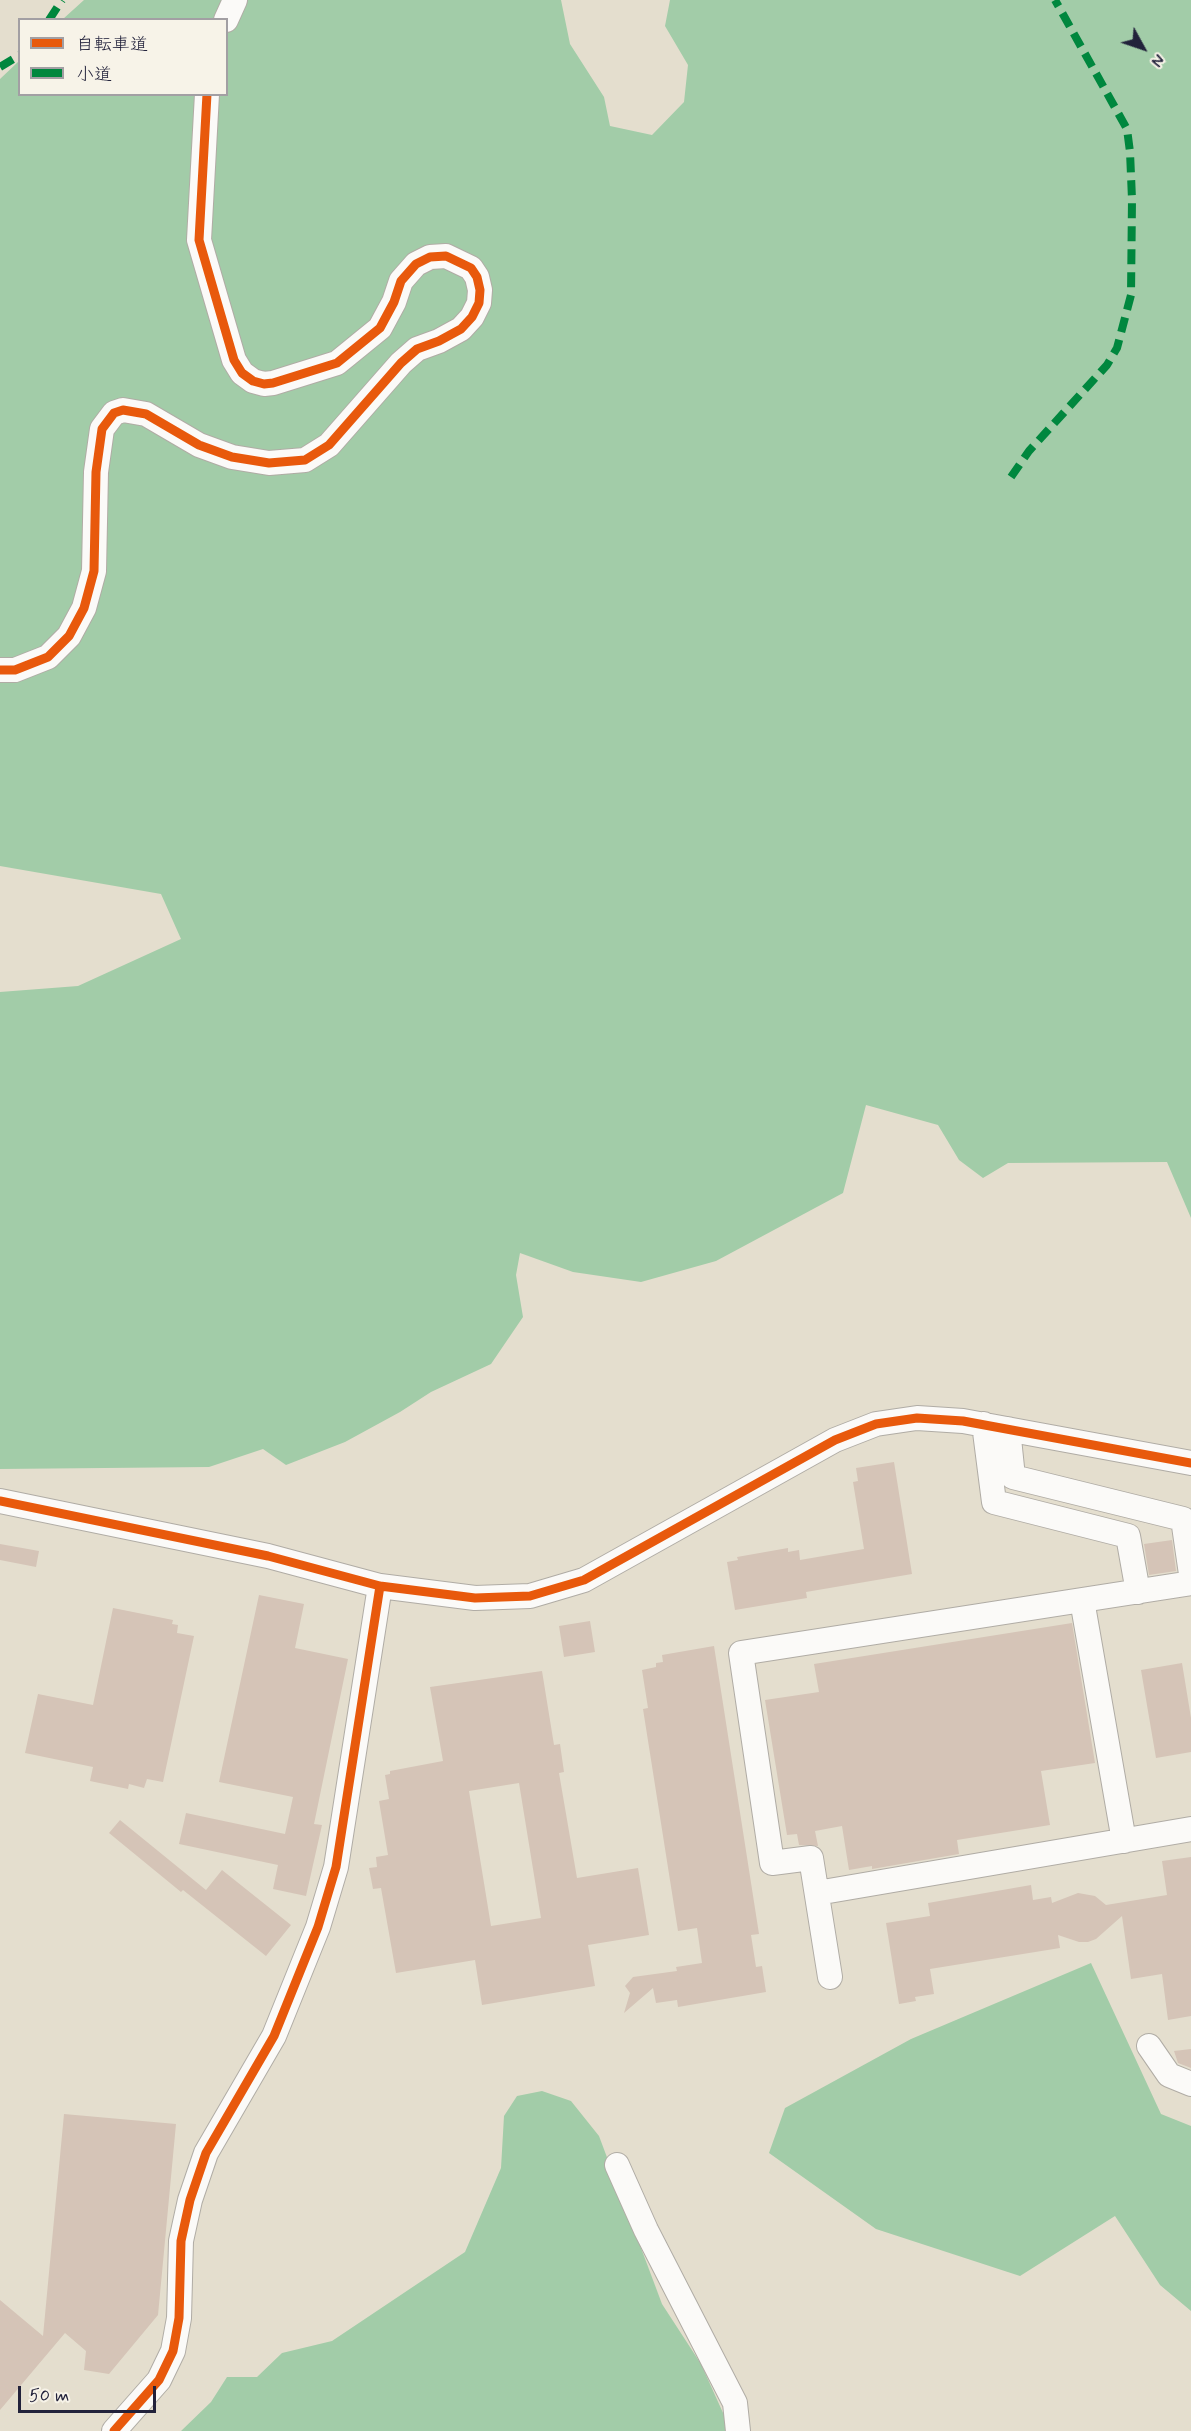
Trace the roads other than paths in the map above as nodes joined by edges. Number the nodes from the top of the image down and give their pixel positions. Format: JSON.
{"nodes":[{"id":1,"x":235,"y":0,"type":"edge"},
{"id":2,"x":226,"y":18,"type":"edge"},
{"id":3,"x":207,"y":96,"type":"edge"},
{"id":4,"x":0,"y":670,"type":"edge"},
{"id":5,"x":984,"y":1424,"type":"junction"},
{"id":6,"x":1008,"y":1429,"type":"junction"},
{"id":7,"x":1191,"y":1463,"type":"edge"},
{"id":8,"x":0,"y":1501,"type":"edge"},
{"id":9,"x":1191,"y":1574,"type":"edge"},
{"id":10,"x":1191,"y":1583,"type":"edge"},
{"id":11,"x":380,"y":1586,"type":"junction"},
{"id":12,"x":1138,"y":1592,"type":"junction"},
{"id":13,"x":1082,"y":1600,"type":"junction"},
{"id":14,"x":1191,"y":1829,"type":"edge"},
{"id":15,"x":1124,"y":1840,"type":"junction"},
{"id":16,"x":817,"y":1893,"type":"junction"},
{"id":17,"x":830,"y":1977,"type":"dead end"},
{"id":18,"x":1149,"y":2046,"type":"dead end"},
{"id":19,"x":1191,"y":2084,"type":"edge"},
{"id":20,"x":617,"y":2165,"type":"dead end"},
{"id":21,"x":114,"y":2431,"type":"edge"},
{"id":22,"x":738,"y":2431,"type":"edge"}],
"edges":[{"from":1,"to":2,"type":"street"},
{"from":3,"to":4,"type":"street"},
{"from":5,"to":6,"type":"street"},
{"from":5,"to":11,"type":"street"},
{"from":5,"to":12,"type":"street"},
{"from":6,"to":7,"type":"street"},
{"from":6,"to":9,"type":"street"},
{"from":8,"to":11,"type":"street"},
{"from":10,"to":12,"type":"street"},
{"from":11,"to":21,"type":"street"},
{"from":12,"to":13,"type":"street"},
{"from":13,"to":15,"type":"street"},
{"from":13,"to":16,"type":"street"},
{"from":14,"to":15,"type":"street"},
{"from":15,"to":16,"type":"street"},
{"from":16,"to":17,"type":"street"},
{"from":18,"to":19,"type":"street"},
{"from":20,"to":22,"type":"street"}]}
